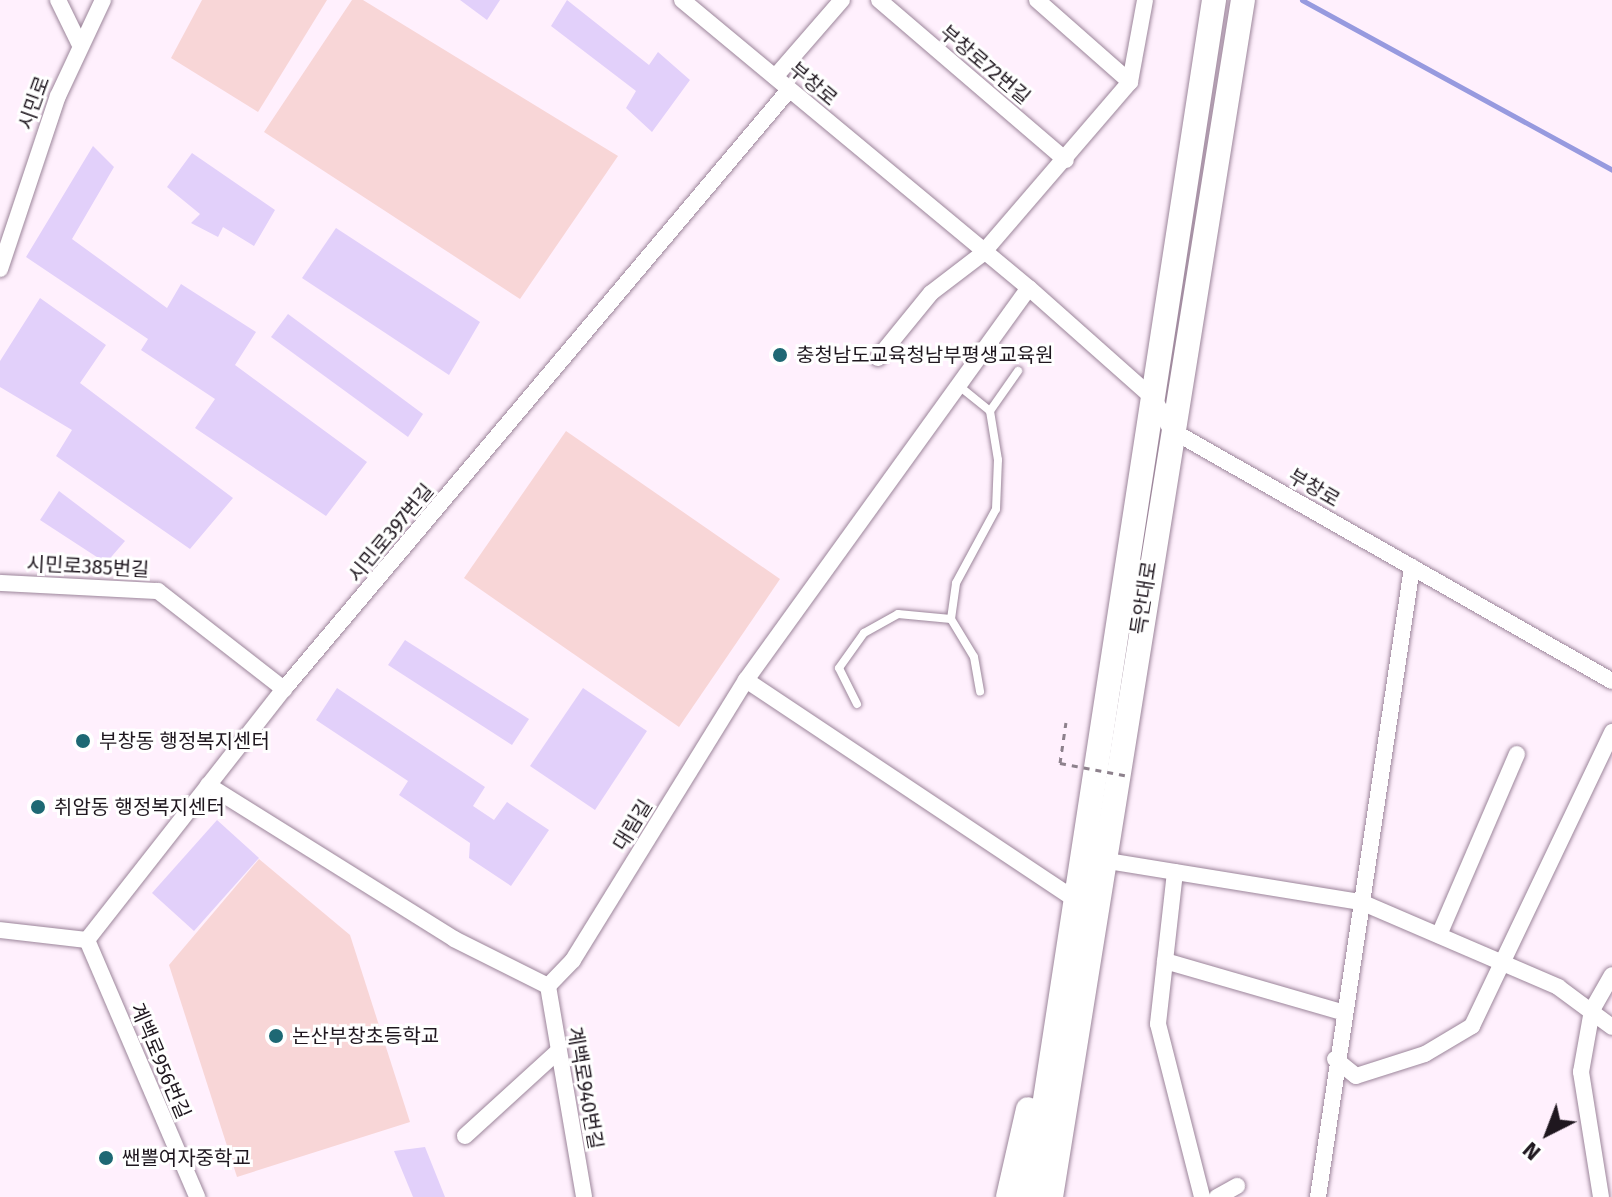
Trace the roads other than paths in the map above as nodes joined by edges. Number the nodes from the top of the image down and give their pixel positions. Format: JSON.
{"nodes":[{"id":1,"x":58,"y":0,"type":"edge"},
{"id":2,"x":103,"y":0,"type":"edge"},
{"id":3,"x":682,"y":0,"type":"edge"},
{"id":4,"x":842,"y":0,"type":"edge"},
{"id":5,"x":879,"y":0,"type":"edge"},
{"id":6,"x":1037,"y":0,"type":"edge"},
{"id":7,"x":1145,"y":0,"type":"edge"},
{"id":8,"x":1214,"y":0,"type":"edge"},
{"id":9,"x":1243,"y":0,"type":"edge"},
{"id":10,"x":79,"y":43,"type":"junction"},
{"id":11,"x":775,"y":77,"type":"junction"},
{"id":12,"x":1130,"y":82,"type":"junction"},
{"id":13,"x":789,"y":90,"type":"junction"},
{"id":14,"x":1066,"y":160,"type":"junction"},
{"id":15,"x":982,"y":254,"type":"junction"},
{"id":16,"x":0,"y":269,"type":"edge"},
{"id":17,"x":1029,"y":288,"type":"junction"},
{"id":18,"x":878,"y":358,"type":"dead end"},
{"id":19,"x":1018,"y":371,"type":"dead end"},
{"id":20,"x":958,"y":385,"type":"junction"},
{"id":21,"x":1154,"y":399,"type":"junction"},
{"id":22,"x":990,"y":411,"type":"junction"},
{"id":23,"x":1171,"y":430,"type":"junction"},
{"id":24,"x":1412,"y":567,"type":"junction"},
{"id":25,"x":0,"y":583,"type":"edge"},
{"id":26,"x":951,"y":619,"type":"junction"},
{"id":27,"x":746,"y":680,"type":"junction"},
{"id":28,"x":1612,"y":681,"type":"edge"},
{"id":29,"x":284,"y":689,"type":"junction"},
{"id":30,"x":980,"y":691,"type":"dead end"},
{"id":31,"x":857,"y":704,"type":"dead end"},
{"id":32,"x":1612,"y":732,"type":"edge"},
{"id":33,"x":1517,"y":754,"type":"dead end"},
{"id":34,"x":208,"y":785,"type":"junction"},
{"id":35,"x":1101,"y":860,"type":"junction"},
{"id":36,"x":1175,"y":872,"type":"junction"},
{"id":37,"x":1073,"y":898,"type":"junction"},
{"id":38,"x":1361,"y":902,"type":"junction"},
{"id":39,"x":0,"y":930,"type":"edge"},
{"id":40,"x":1439,"y":935,"type":"junction"},
{"id":41,"x":87,"y":940,"type":"junction"},
{"id":42,"x":1165,"y":961,"type":"junction"},
{"id":43,"x":1507,"y":964,"type":"junction"},
{"id":44,"x":1072,"y":972,"type":"junction"},
{"id":45,"x":1612,"y":975,"type":"edge"},
{"id":46,"x":548,"y":986,"type":"junction"},
{"id":47,"x":1592,"y":1010,"type":"junction"},
{"id":48,"x":1345,"y":1013,"type":"junction"},
{"id":49,"x":1612,"y":1027,"type":"edge"},
{"id":50,"x":558,"y":1051,"type":"junction"},
{"id":51,"x":1337,"y":1060,"type":"junction"},
{"id":52,"x":465,"y":1136,"type":"dead end"},
{"id":53,"x":1237,"y":1186,"type":"dead end"},
{"id":54,"x":197,"y":1197,"type":"edge"},
{"id":55,"x":584,"y":1197,"type":"edge"},
{"id":56,"x":1008,"y":1197,"type":"edge"},
{"id":57,"x":1030,"y":1197,"type":"edge"},
{"id":58,"x":1051,"y":1197,"type":"edge"},
{"id":59,"x":1063,"y":1197,"type":"edge"},
{"id":60,"x":1202,"y":1197,"type":"edge"},
{"id":61,"x":1217,"y":1197,"type":"edge"},
{"id":62,"x":1318,"y":1197,"type":"edge"},
{"id":63,"x":1601,"y":1197,"type":"edge"}],
"edges":[{"from":1,"to":10,"type":"street"},
{"from":2,"to":10,"type":"street","name":"시민로"},
{"from":3,"to":11,"type":"street","name":"부창로"},
{"from":4,"to":11,"type":"street"},
{"from":5,"to":14,"type":"street","name":"부창로72번길"},
{"from":6,"to":12,"type":"street"},
{"from":7,"to":12,"type":"street"},
{"from":8,"to":21,"type":"street","name":"득안대로"},
{"from":9,"to":23,"type":"street","name":"득안대로"},
{"from":10,"to":16,"type":"street","name":"시민로"},
{"from":11,"to":13,"type":"street","name":"부창로"},
{"from":12,"to":14,"type":"street"},
{"from":13,"to":15,"type":"street","name":"부창로"},
{"from":13,"to":29,"type":"street","name":"시민로397번길"},
{"from":14,"to":15,"type":"street"},
{"from":15,"to":17,"type":"street","name":"부창로"},
{"from":15,"to":18,"type":"street"},
{"from":17,"to":20,"type":"street"},
{"from":17,"to":21,"type":"street","name":"부창로"},
{"from":19,"to":22,"type":"lane"},
{"from":20,"to":22,"type":"lane"},
{"from":20,"to":27,"type":"street"},
{"from":21,"to":23,"type":"street","name":"부창로"},
{"from":21,"to":37,"type":"street","name":"득안대로"},
{"from":22,"to":26,"type":"lane"},
{"from":23,"to":24,"type":"street","name":"부창로"},
{"from":23,"to":35,"type":"street","name":"득안대로"},
{"from":24,"to":28,"type":"street","name":"부창로"},
{"from":24,"to":38,"type":"street"},
{"from":25,"to":29,"type":"street","name":"시민로385번길"},
{"from":26,"to":30,"type":"lane"},
{"from":26,"to":31,"type":"lane"},
{"from":27,"to":37,"type":"street"},
{"from":27,"to":46,"type":"street","name":"대림길"},
{"from":29,"to":34,"type":"street","name":"시민로397번길"},
{"from":32,"to":43,"type":"street"},
{"from":33,"to":40,"type":"street"},
{"from":34,"to":41,"type":"street","name":"시민로397번길"},
{"from":34,"to":46,"type":"street"},
{"from":35,"to":36,"type":"street"},
{"from":35,"to":44,"type":"street","name":"득안대로"},
{"from":36,"to":38,"type":"street"},
{"from":36,"to":42,"type":"street"},
{"from":37,"to":44,"type":"street","name":"득안대로"},
{"from":38,"to":40,"type":"street"},
{"from":38,"to":48,"type":"street"},
{"from":39,"to":41,"type":"street"},
{"from":40,"to":43,"type":"street"},
{"from":41,"to":54,"type":"street","name":"계백로956번길"},
{"from":42,"to":48,"type":"street"},
{"from":42,"to":60,"type":"street"},
{"from":43,"to":47,"type":"street"},
{"from":43,"to":51,"type":"street"},
{"from":44,"to":56,"type":"street"},
{"from":44,"to":57,"type":"street","name":"득안대로"},
{"from":44,"to":58,"type":"street","name":"득안대로"},
{"from":44,"to":59,"type":"street"},
{"from":45,"to":47,"type":"street"},
{"from":46,"to":50,"type":"street","name":"계백로940번길"},
{"from":47,"to":49,"type":"street"},
{"from":47,"to":63,"type":"street"},
{"from":48,"to":51,"type":"street"},
{"from":50,"to":52,"type":"street"},
{"from":50,"to":55,"type":"street","name":"계백로940번길"},
{"from":51,"to":62,"type":"street"},
{"from":53,"to":61,"type":"street"}]}
